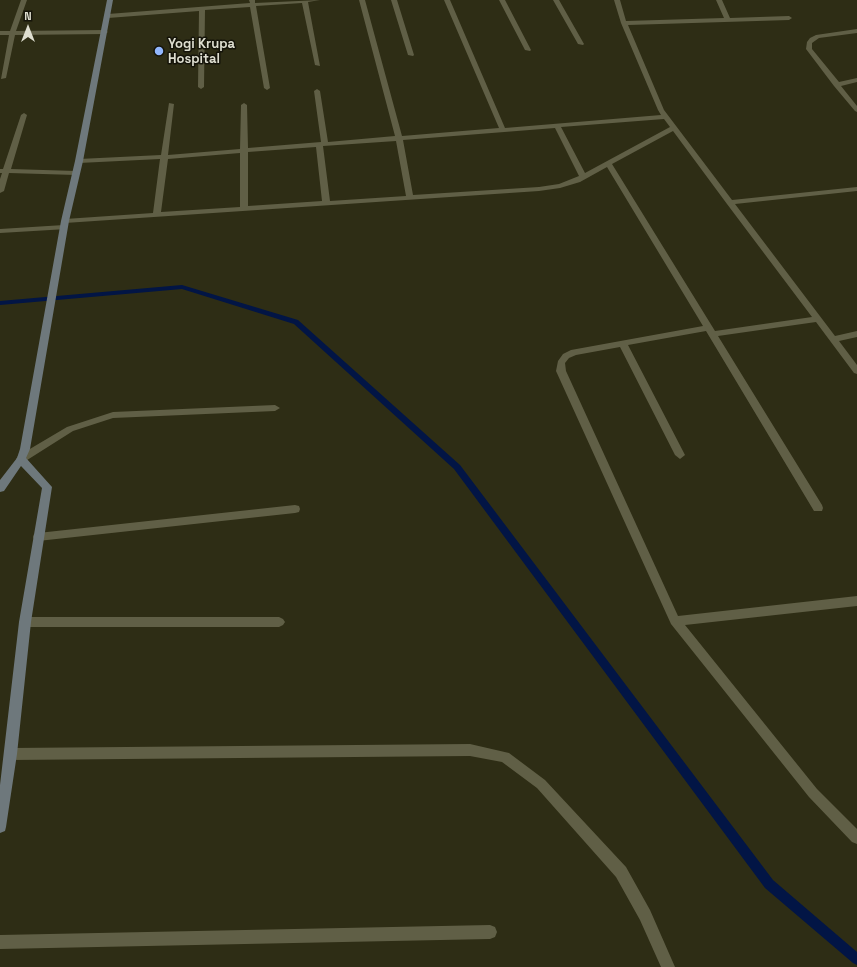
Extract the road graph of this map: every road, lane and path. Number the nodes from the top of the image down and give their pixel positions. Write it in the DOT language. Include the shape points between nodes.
graph roads {
  1 [pos="24,0"];
  2 [pos="110,0"];
  3 [pos="307,0"];
  4 [pos="316,0"];
  5 [pos="362,0"];
  6 [pos="394,0"];
  7 [pos="447,0"];
  8 [pos="502,0"];
  9 [pos="556,0"];
  10 [pos="617,0"];
  11 [pos="719,0"];
  12 [pos="253,2"];
  13 [pos="202,9"];
  14 [pos="108,16"];
  15 [pos="789,18"];
  16 [pos="728,20"];
  17 [pos="624,23"];
  18 [pos="857,31"];
  19 [pos="13,32"];
  20 [pos="104,32"];
  21 [pos="0,33"];
  22 [pos="581,44"];
  23 [pos="528,50"];
  24 [pos="411,55"];
  25 [pos="318,65"];
  26 [pos="3,78"];
  27 [pos="857,80"];
  28 [pos="836,85"];
  29 [pos="201,87"];
  30 [pos="267,88"];
  31 [pos="317,91"];
  32 [pos="171,104"];
  33 [pos="244,105"];
  34 [pos="857,110"];
  35 [pos="24,115"];
  36 [pos="666,117"];
  37 [pos="557,126"];
  38 [pos="674,128"];
  39 [pos="503,130"];
  40 [pos="399,138"];
  41 [pos="322,144"];
  42 [pos="244,150"];
  43 [pos="164,156"];
  44 [pos="79,161"];
  45 [pos="608,163"];
  46 [pos="2,171"];
  47 [pos="76,173"];
  48 [pos="583,177"];
  49 [pos="857,190"];
  50 [pos="0,191"];
  51 [pos="410,198"];
  52 [pos="730,202"];
  53 [pos="326,203"];
  54 [pos="244,209"];
  55 [pos="157,214"];
  56 [pos="64,227"];
  57 [pos="0,231"];
  58 [pos="818,319"];
  59 [pos="711,331"];
  60 [pos="857,334"];
  61 [pos="833,339"];
  62 [pos="622,343"];
  63 [pos="857,371"];
  64 [pos="275,408"];
  65 [pos="680,455"];
  66 [pos="21,459"];
  67 [pos="0,488"];
  68 [pos="818,508"];
  69 [pos="295,509"];
  70 [pos="38,537"];
  71 [pos="857,601"];
  72 [pos="675,621"];
  73 [pos="25,622"];
  74 [pos="280,622"];
  75 [pos="11,754"];
  76 [pos="0,827"];
  77 [pos="857,838"];
  78 [pos="490,932"];
  79 [pos="0,942"];
  80 [pos="668,967"];
  1 -- 19 [label="street"];
  2 -- 14 [label="main road"];
  3 -- 4 [label="street"];
  3 -- 12 [label="street"];
  3 -- 25 [label="street"];
  5 -- 40 [label="street"];
  6 -- 24 [label="street"];
  7 -- 39 [label="street"];
  8 -- 23 [label="street"];
  9 -- 22 [label="street"];
  10 -- 17 [label="street"];
  11 -- 16 [label="street"];
  12 -- 13 [label="street"];
  12 -- 30 [label="street"];
  13 -- 14 [label="street" via="194,7"];
  13 -- 29 [label="street"];
  14 -- 20 [label="main road"];
  15 -- 16 [label="street"];
  16 -- 17 [label="street"];
  17 -- 36 [label="street"];
  18 -- 28 [label="street" via="818,36 808,43 809,49"];
  19 -- 20 [label="street"];
  19 -- 21 [label="street"];
  19 -- 26 [label="street"];
  20 -- 44 [label="main road"];
  27 -- 28 [label="street"];
  28 -- 34 [label="street"];
  31 -- 41 [label="street"];
  32 -- 43 [label="street"];
  33 -- 42 [label="street"];
  35 -- 46 [label="street"];
  36 -- 37 [label="street"];
  36 -- 38 [label="street"];
  37 -- 39 [label="street"];
  37 -- 48 [label="street"];
  38 -- 45 [label="street"];
  38 -- 52 [label="street"];
  39 -- 40 [label="street"];
  40 -- 41 [label="street"];
  40 -- 51 [label="street"];
  41 -- 42 [label="street"];
  41 -- 53 [label="street"];
  42 -- 43 [label="street"];
  42 -- 54 [label="street"];
  43 -- 44 [label="street"];
  43 -- 55 [label="street"];
  44 -- 47 [label="main road"];
  45 -- 48 [label="street"];
  45 -- 59 [label="street"];
  46 -- 47 [label="street"];
  46 -- 50 [label="street"];
  47 -- 56 [label="main road"];
  48 -- 51 [label="street" via="560,186 539,189"];
  49 -- 52 [label="street"];
  51 -- 53 [label="street"];
  52 -- 58 [label="street"];
  53 -- 54 [label="street"];
  54 -- 55 [label="street"];
  55 -- 56 [label="street"];
  56 -- 57 [label="street"];
  56 -- 66 [label="main road" via="25,449"];
  58 -- 59 [label="street"];
  58 -- 61 [label="street"];
  59 -- 62 [label="street"];
  59 -- 68 [label="street"];
  60 -- 61 [label="street"];
  61 -- 63 [label="street"];
  62 -- 65 [label="street"];
  62 -- 72 [label="street" via="574,352 566,356 561,363 561,371"];
  64 -- 66 [label="street" via="113,415 70,429"];
  66 -- 67 [label="main road"];
  66 -- 70 [label="main road" via="47,488"];
  69 -- 70 [label="street"];
  70 -- 73 [label="main road"];
  71 -- 72 [label="street"];
  72 -- 77 [label="street" via="813,793"];
  73 -- 74 [label="street"];
  73 -- 75 [label="main road"];
  75 -- 76 [label="main road"];
  75 -- 80 [label="street" via="470,750 505,757 541,784 621,872 645,915"];
  78 -- 79 [label="street"];
}
